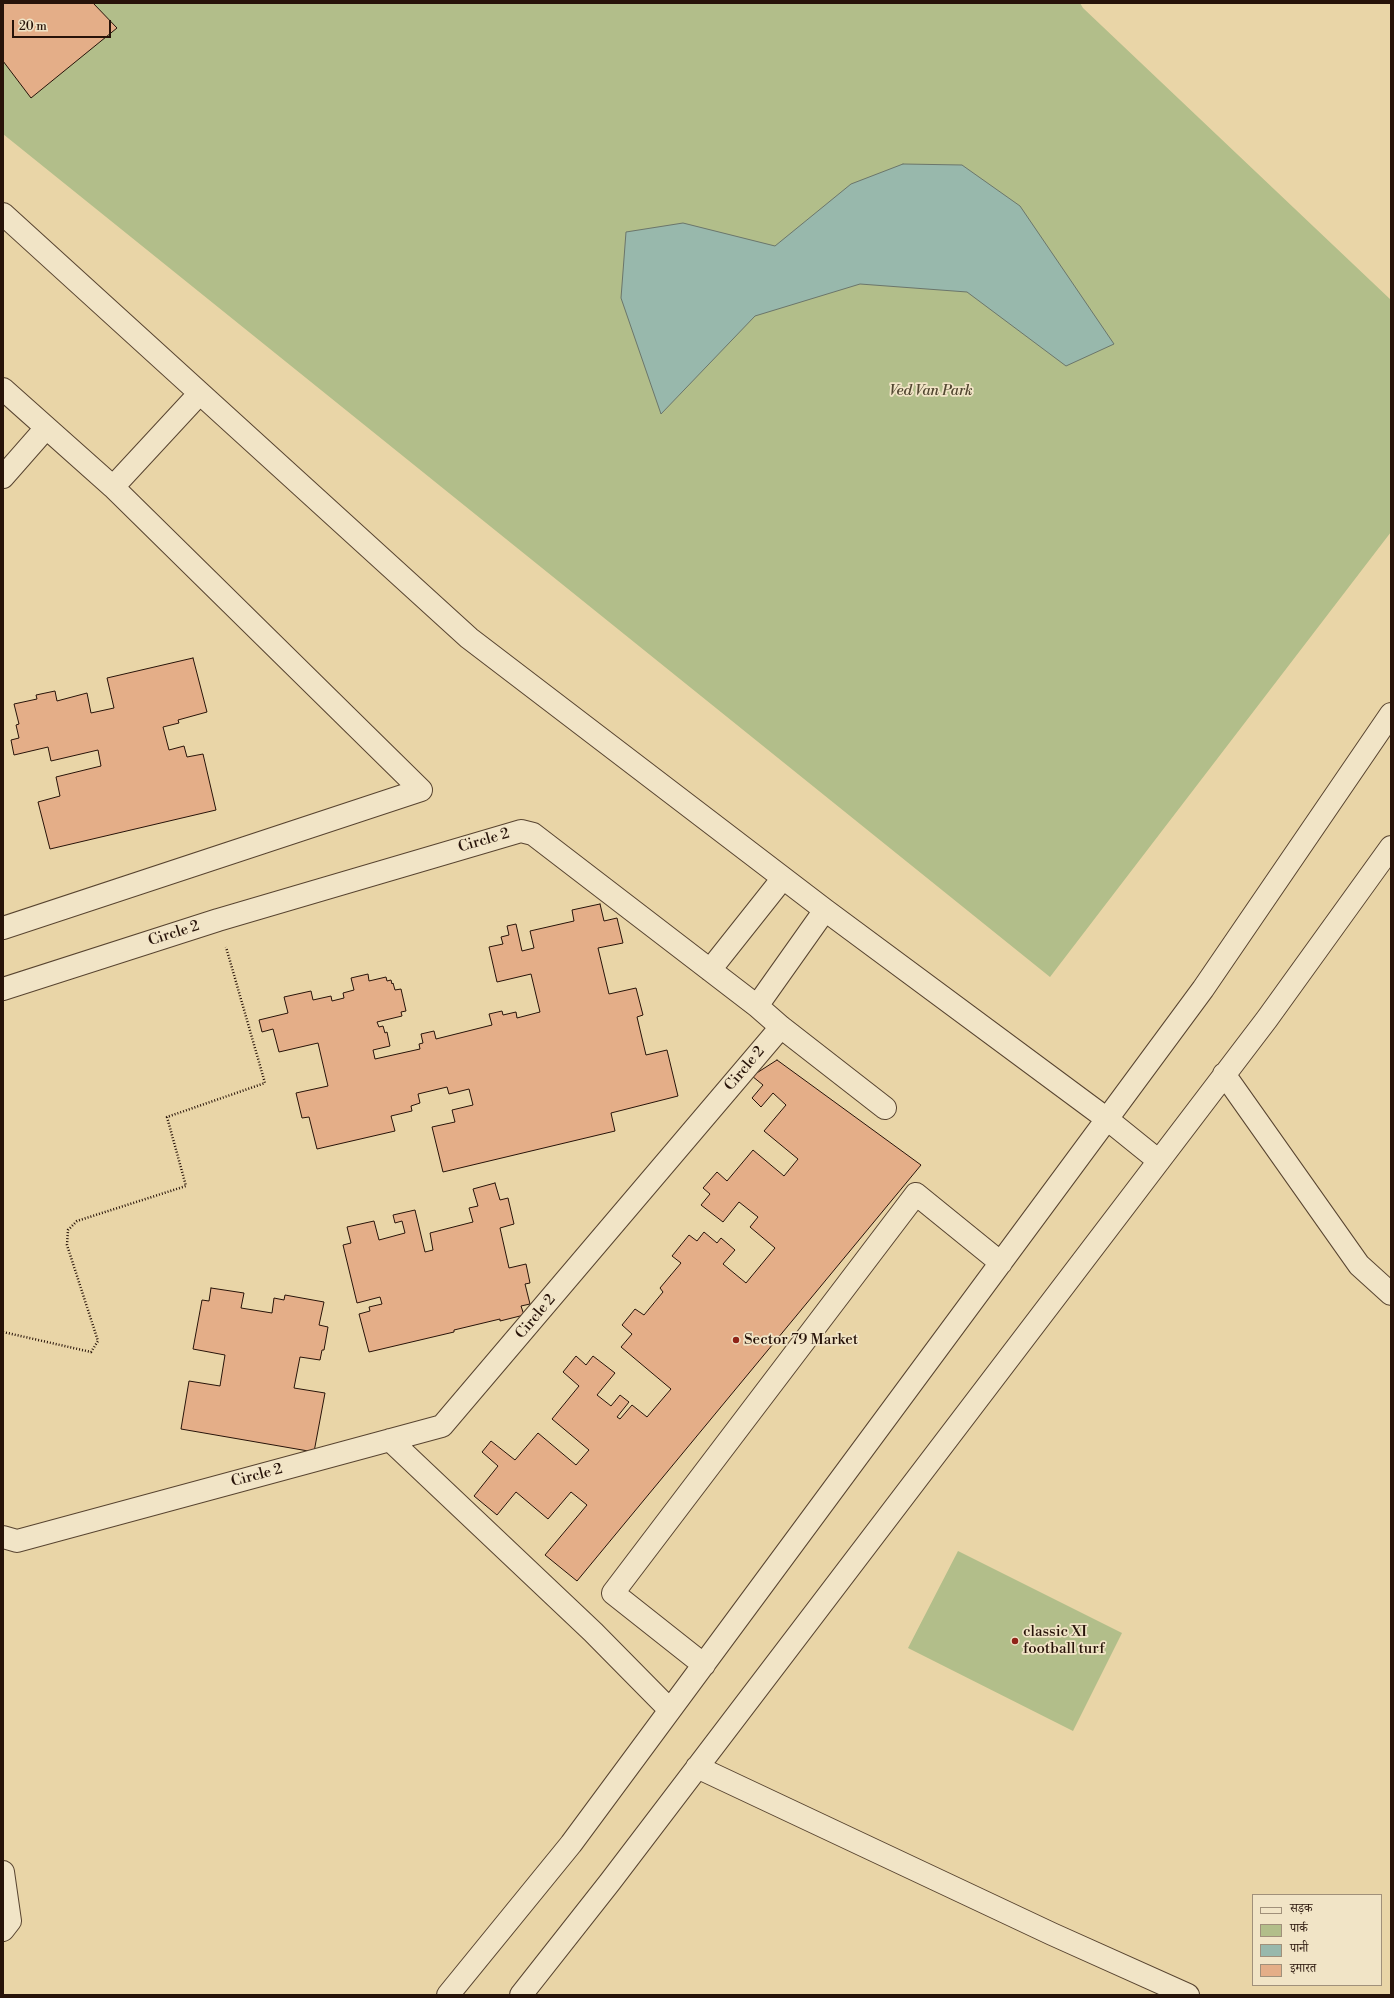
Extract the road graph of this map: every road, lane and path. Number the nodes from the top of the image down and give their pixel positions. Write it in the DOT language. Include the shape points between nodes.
graph roads {
  1 [pos="3,214"];
  2 [pos="3,389"];
  3 [pos="200,393"];
  4 [pos="46,428"];
  5 [pos="3,477"];
  6 [pos="113,487"];
  7 [pos="1391,714"];
  8 [pos="1391,848"];
  9 [pos="783,878"];
  10 [pos="825,910"];
  11 [pos="218,920"];
  12 [pos="3,928"];
  13 [pos="710,970"];
  14 [pos="3,989"];
  15 [pos="756,1006"];
  16 [pos="781,1027"];
  17 [pos="1224,1074"];
  18 [pos="885,1108"];
  19 [pos="1107,1119"];
  20 [pos="1159,1161"];
  21 [pos="1001,1263"];
  22 [pos="1391,1294"];
  23 [pos="3,1332"];
  24 [pos="390,1440"];
  25 [pos="3,1537"];
  26 [pos="704,1664"];
  27 [pos="670,1710"];
  28 [pos="697,1767"];
  29 [pos="3,1872"];
  30 [pos="3,1930"];
  31 [pos="448,1995"];
  32 [pos="521,1995"];
  33 [pos="1188,1995"];
  1 -- 3 [label="street"];
  2 -- 4 [label="street"];
  3 -- 6 [label="street"];
  3 -- 9 [label="street" via="469,638"];
  4 -- 5 [label="street"];
  4 -- 6 [label="street"];
  6 -- 12 [label="street" via="421,790"];
  7 -- 19 [label="street" via="1204,989"];
  8 -- 17 [label="street"];
  9 -- 10 [label="street"];
  9 -- 13 [label="street"];
  10 -- 15 [label="street"];
  10 -- 19 [label="street"];
  11 -- 13 [label="street, Circle 2" via="521,831 533,834"];
  11 -- 14 [label="street, Circle 2"];
  11 -- 23 [label="path" via="265,1083 167,1117 186,1186 77,1221 68,1230 68,1245 98,1341 91,1352"];
  13 -- 15 [label="street, Circle 2"];
  15 -- 16 [label="street, Circle 2"];
  16 -- 18 [label="street"];
  16 -- 24 [label="street, Circle 2" via="448,1421 434,1429"];
  17 -- 20 [label="street"];
  17 -- 22 [label="street" via="1359,1265"];
  19 -- 20 [label="street"];
  19 -- 21 [label="street"];
  20 -- 28 [label="street"];
  21 -- 26 [label="street"];
  21 -- 26 [label="street" via="916,1194 613,1593"];
  24 -- 25 [label="street, Circle 2" via="17,1541"];
  24 -- 27 [label="street" via="593,1632"];
  26 -- 27 [label="street"];
  27 -- 31 [label="street" via="571,1844"];
  28 -- 32 [label="street"];
  28 -- 33 [label="street"];
  29 -- 30 [label="street" via="10,1921"];
}
